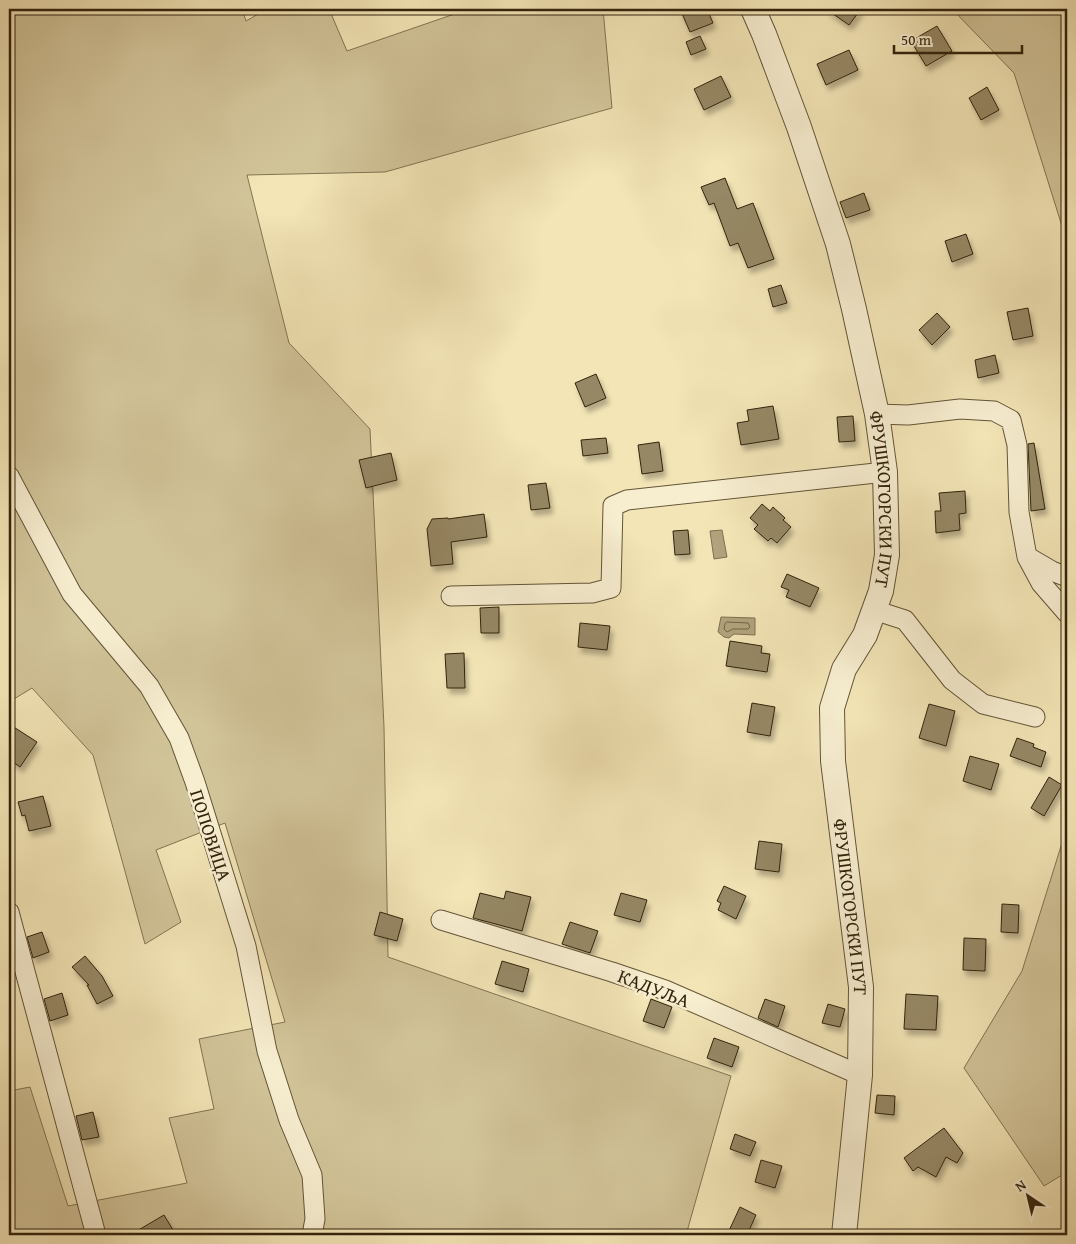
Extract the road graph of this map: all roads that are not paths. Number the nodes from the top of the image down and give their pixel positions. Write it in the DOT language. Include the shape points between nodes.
graph roads {
  1 [pos="753,9"];
  2 [pos="876,414"];
  3 [pos="885,472"];
  4 [pos="9,476"];
  5 [pos="1027,557"];
  6 [pos="1067,577"];
  7 [pos="451,596"];
  8 [pos="874,610"];
  9 [pos="1067,613"];
  10 [pos="1035,717"];
  11 [pos="9,912"];
  12 [pos="441,920"];
  13 [pos="860,1075"];
  14 [pos="96,1235"];
  15 [pos="312,1235"];
  16 [pos="844,1235"];
  1 -- 2 [label="street, ФРУШКОГОРСКИ ПУТ" via="799,127 838,244"];
  2 -- 3 [label="street, ФРУШКОГОРСКИ ПУТ"];
  2 -- 5 [label="street" via="994,411 1011,420 1017,444 1019,512"];
  3 -- 7 [label="street" via="627,500 613,506 611,588 592,593"];
  3 -- 8 [label="street, ФРУШКОГОРСКИ ПУТ" via="887,555"];
  4 -- 15 [label="street, ПОПОВИЦА" via="72,594 149,686 179,738 246,946 267,1051 312,1175 315,1218"];
  5 -- 6 [label="street"];
  5 -- 9 [label="street" via="1041,583"];
  8 -- 10 [label="street" via="905,620 952,680 983,704"];
  8 -- 13 [label="street, ФРУШКОГОРСКИ ПУТ" via="865,635 844,669 832,708 833,761 861,987"];
  11 -- 14 [label="street"];
  12 -- 13 [label="street, КАДУЉА" via="665,990"];
  13 -- 16 [label="street, ФРУШКОГОРСКИ ПУТ"];
}
